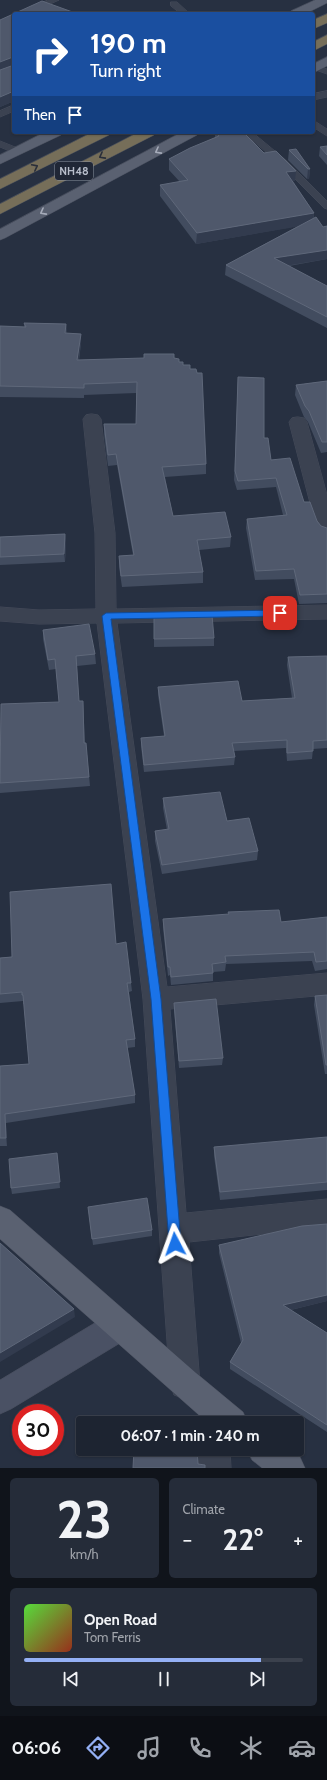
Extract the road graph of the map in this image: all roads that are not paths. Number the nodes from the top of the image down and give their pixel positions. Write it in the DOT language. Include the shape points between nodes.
graph roads {
  1 [pos="55,0"];
  2 [pos="324,0"];
  3 [pos="174,4"];
  4 [pos="26,12"];
  5 [pos="184,12"];
  6 [pos="299,12"];
  7 [pos="327,18"];
  8 [pos="315,24"];
  9 [pos="327,40"];
  10 [pos="315,46"];
  11 [pos="327,61"];
  12 [pos="318,69"];
  13 [pos="327,94"];
  14 [pos="315,97"];
  15 [pos="12,109"];
  16 [pos="0,114"];
  17 [pos="315,124"];
  18 [pos="327,133"];
  19 [pos="52,134"];
  20 [pos="100,134"];
  21 [pos="145,134"];
  22 [pos="188,134"];
  23 [pos="249,134"];
  24 [pos="0,144"];
  25 [pos="17,151"];
  26 [pos="0,160"];
  27 [pos="0,185"];
  28 [pos="327,206"];
  29 [pos="0,210"];
  30 [pos="0,235"];
  31 [pos="92,419"];
  32 [pos="298,422"];
  33 [pos="327,530"];
  34 [pos="327,612"];
  35 [pos="0,614"];
  36 [pos="106,616"];
  37 [pos="327,984"];
  38 [pos="156,999"];
  39 [pos="327,1213"];
  40 [pos="0,1220"];
  41 [pos="174,1229"];
  42 [pos="118,1326"];
  43 [pos="185,1384"];
  44 [pos="0,1398"];
  45 [pos="218,1416"];
  46 [pos="214,1456"];
  47 [pos="273,1456"];
  48 [pos="215,1468"];
  49 [pos="289,1468"];
  1 -- 4 [label="lane"];
  2 -- 6 [label="main road"];
  3 -- 5 [label="lane"];
  7 -- 8 [label="highway"];
  9 -- 10 [label="highway"];
  11 -- 12 [label="main road"];
  13 -- 14 [label="lane"];
  15 -- 16 [label="lane"];
  17 -- 18 [label="lane"];
  19 -- 25 [label="main road"];
  27 -- 20 [label="highway, NH48, one-way"];
  21 -- 29 [label="highway, NH48, one-way"];
  22 -- 30 [label="main road, one-way"];
  23 -- 28 [label="lane" via="284,163"];
  24 -- 25 [label="lane"];
  25 -- 26 [label="main road"];
  31 -- 36 [label="street" via="105,533"];
  32 -- 33 [label="street"];
  34 -- 36 [label="street"];
  35 -- 36 [label="street" via="39,617"];
  36 -- 38 [label="street"];
  37 -- 38 [label="street"];
  38 -- 41 [label="street"];
  39 -- 41 [label="street"];
  40 -- 42 [label="main road"];
  41 -- 43 [label="street"];
  42 -- 43 [label="main road"];
  42 -- 44 [label="street"];
  43 -- 45 [label="main road"];
  46 -- 48 [label="street"];
  47 -- 49 [label="main road"];
}
